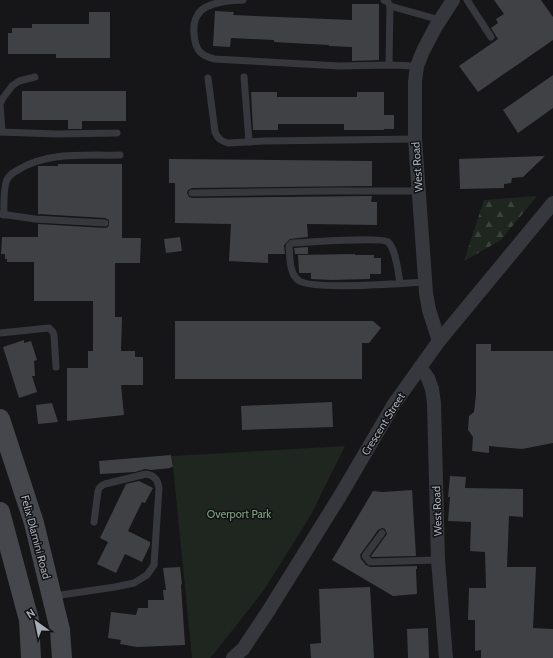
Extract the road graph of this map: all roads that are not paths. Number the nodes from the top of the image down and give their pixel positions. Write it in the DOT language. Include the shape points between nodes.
graph roads {
  1 [pos="243,0"];
  2 [pos="384,0"];
  3 [pos="453,0"];
  4 [pos="467,0"];
  5 [pos="390,6"];
  6 [pos="440,20"];
  7 [pos="491,37"];
  8 [pos="389,65"];
  9 [pos="417,66"];
  10 [pos="35,77"];
  11 [pos="244,77"];
  12 [pos="208,78"];
  13 [pos="1,132"];
  14 [pos="117,133"];
  15 [pos="415,139"];
  16 [pos="249,142"];
  17 [pos="120,155"];
  18 [pos="418,191"];
  19 [pos="192,193"];
  20 [pos="553,203"];
  21 [pos="2,214"];
  22 [pos="105,223"];
  23 [pos="426,282"];
  24 [pos="400,283"];
  25 [pos="0,333"];
  26 [pos="439,341"];
  27 [pos="420,367"];
  28 [pos="56,368"];
  29 [pos="0,419"];
  30 [pos="0,512"];
  31 [pos="94,522"];
  32 [pos="382,533"];
  33 [pos="438,560"];
  34 [pos="52,596"];
  35 [pos="60,630"];
  36 [pos="240,655"];
  37 [pos="31,658"];
  38 [pos="62,658"];
  39 [pos="76,658"];
  40 [pos="446,658"];
  1 -- 8 [label="lane" via="219,1 199,12 194,34 197,48 201,53 214,59 340,66"];
  2 -- 5 [label="lane"];
  3 -- 6 [label="street, West Road"];
  4 -- 7 [label="lane"];
  5 -- 6 [label="lane"];
  5 -- 8 [label="lane"];
  6 -- 9 [label="street, West Road"];
  8 -- 9 [label="lane"];
  9 -- 15 [label="street, West Road"];
  10 -- 13 [label="lane" via="18,81 3,98 0,104"];
  11 -- 16 [label="lane"];
  12 -- 16 [label="lane" via="218,139 228,143"];
  13 -- 14 [label="lane"];
  15 -- 16 [label="lane"];
  15 -- 18 [label="street, West Road"];
  17 -- 21 [label="lane" via="65,156 33,162 8,178"];
  18 -- 19 [label="lane"];
  18 -- 23 [label="street, West Road"];
  20 -- 26 [label="street, Crescent Street"];
  21 -- 22 [label="lane" via="35,219"];
  23 -- 24 [label="lane"];
  23 -- 26 [label="street, West Road" via="429,310"];
  24 -- 24 [label="lane" via="354,286 301,282 292,273 289,246 302,242 385,241 393,250"];
  25 -- 28 [label="lane" via="49,328 54,335"];
  26 -- 27 [label="street, Crescent Street"];
  27 -- 33 [label="street, West Road" via="428,378 434,403"];
  27 -- 36 [label="street, Crescent Street" via="394,404"];
  29 -- 34 [label="main road, Felix Dlamini Road" via="34,523"];
  30 -- 37 [label="main road" via="29,620"];
  31 -- 34 [label="lane" via="98,491 102,486 146,474 155,478 160,488 154,565 147,574 134,583"];
  32 -- 33 [label="lane" via="365,556 370,562"];
  33 -- 40 [label="street, West Road"];
  34 -- 35 [label="main road, Felix Dlamini Road"];
  35 -- 38 [label="main road, Felix Dlamini Road"];
  35 -- 39 [label="main road"];
}
